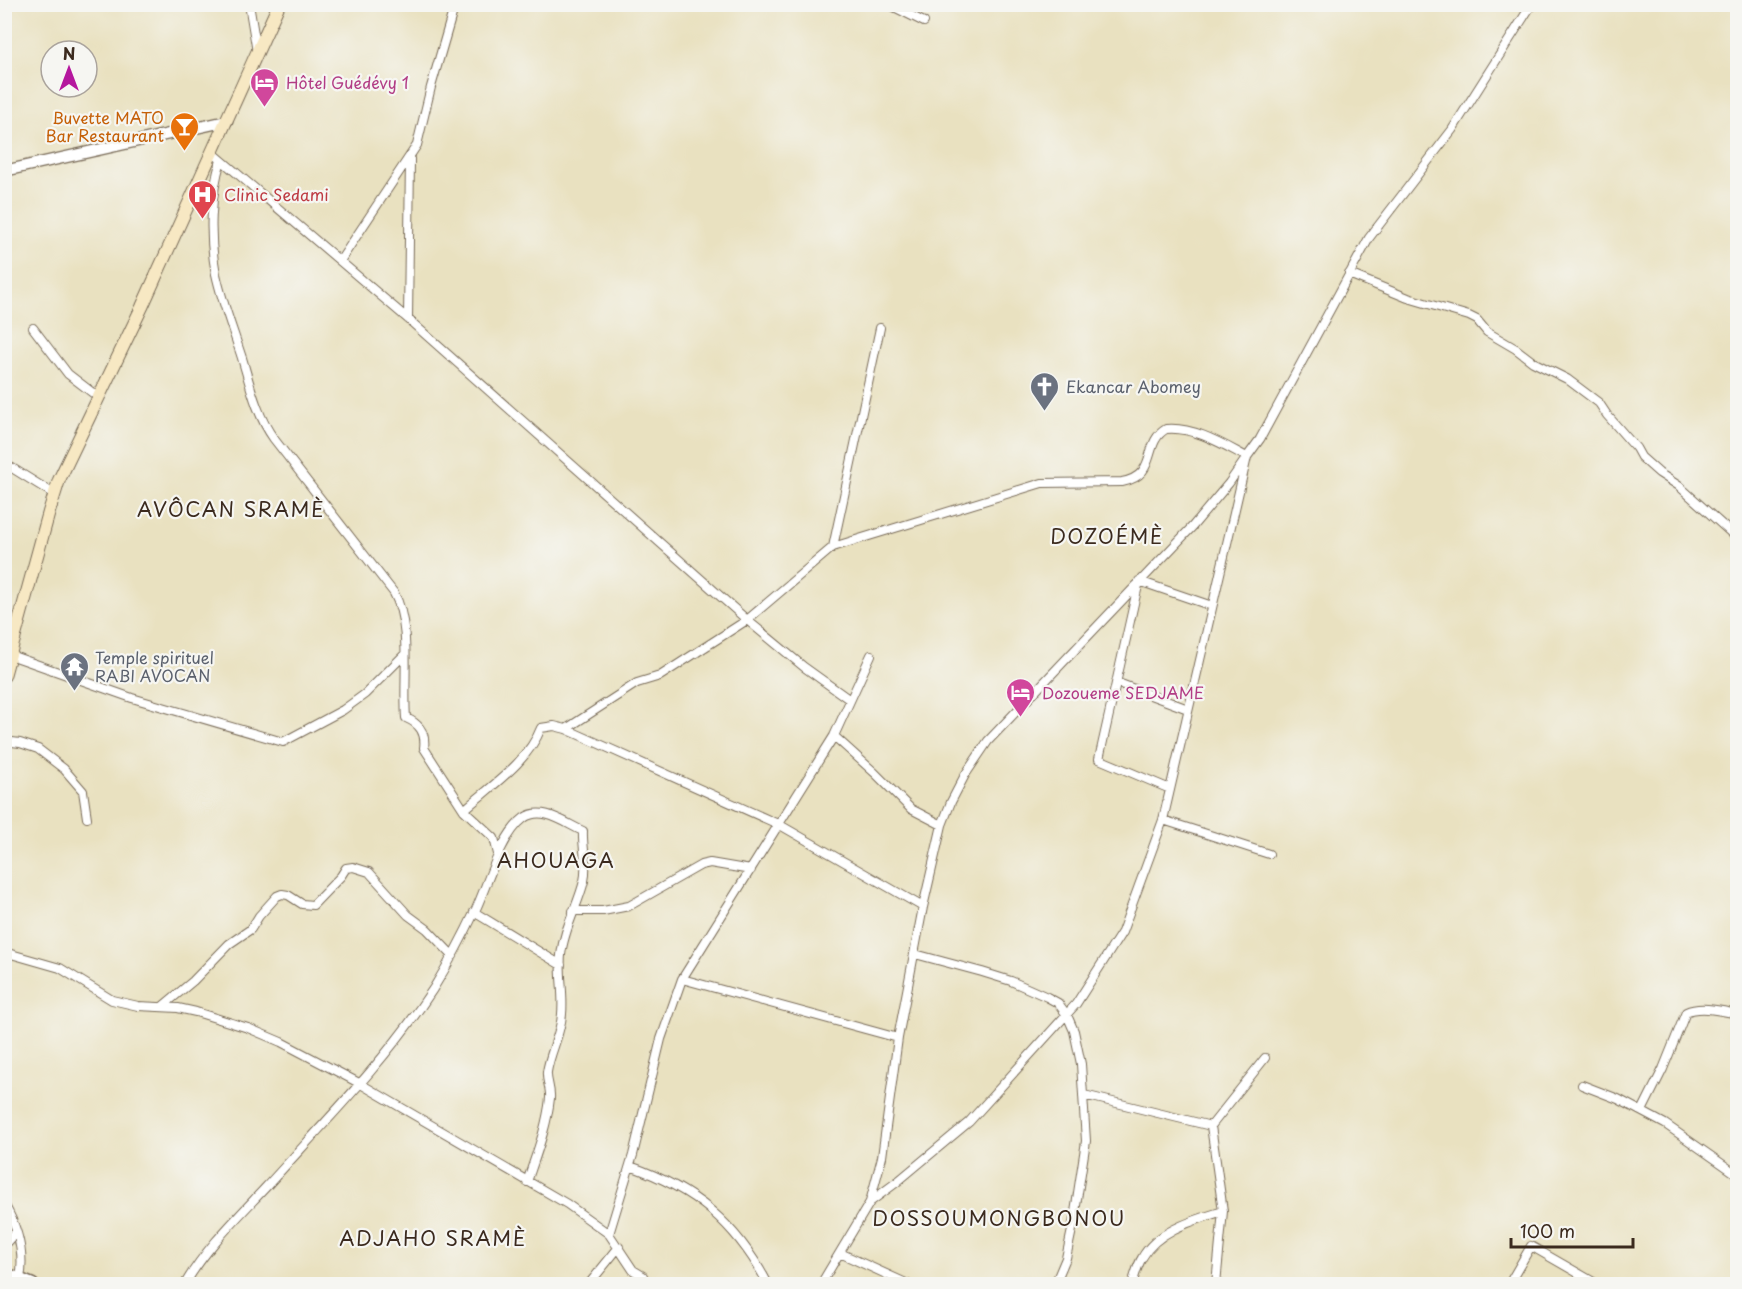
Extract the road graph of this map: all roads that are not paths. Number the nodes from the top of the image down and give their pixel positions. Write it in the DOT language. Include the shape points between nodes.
graph roads {
  1 [pos="249,4"];
  2 [pos="279,4"];
  3 [pos="455,4"];
  4 [pos="888,4"];
  5 [pos="1532,4"];
  6 [pos="924,22"];
  7 [pos="257,52"];
  8 [pos="226,120"];
  9 [pos="216,156"];
  10 [pos="410,159"];
  11 [pos="4,171"];
  12 [pos="340,261"];
  13 [pos="1349,274"];
  14 [pos="408,319"];
  15 [pos="33,328"];
  16 [pos="880,328"];
  17 [pos="98,397"];
  18 [pos="1247,457"];
  19 [pos="4,463"];
  20 [pos="54,494"];
  21 [pos="1737,539"];
  22 [pos="833,548"];
  23 [pos="1139,580"];
  24 [pos="1212,606"];
  25 [pos="747,620"];
  26 [pos="4,635"];
  27 [pos="405,654"];
  28 [pos="10,655"];
  29 [pos="871,655"];
  30 [pos="4,676"];
  31 [pos="1118,683"];
  32 [pos="850,700"];
  33 [pos="1188,709"];
  34 [pos="566,729"];
  35 [pos="834,736"];
  36 [pos="4,741"];
  37 [pos="1170,789"];
  38 [pos="464,810"];
  39 [pos="87,818"];
  40 [pos="1163,820"];
  41 [pos="780,825"];
  42 [pos="942,825"];
  43 [pos="1269,854"];
  44 [pos="498,857"];
  45 [pos="751,870"];
  46 [pos="923,907"];
  47 [pos="573,911"];
  48 [pos="474,912"];
  49 [pos="4,952"];
  50 [pos="915,954"];
  51 [pos="453,956"];
  52 [pos="561,965"];
  53 [pos="682,979"];
  54 [pos="163,1006"];
  55 [pos="1737,1014"];
  56 [pos="1067,1015"];
  57 [pos="898,1038"];
  58 [pos="1265,1058"];
  59 [pos="359,1083"];
  60 [pos="1582,1085"];
  61 [pos="1084,1095"];
  62 [pos="1642,1111"];
  63 [pos="1211,1126"];
  64 [pos="630,1166"];
  65 [pos="1737,1175"];
  66 [pos="527,1182"];
  67 [pos="870,1202"];
  68 [pos="4,1204"];
  69 [pos="1223,1211"];
  70 [pos="16,1232"];
  71 [pos="609,1234"];
  72 [pos="4,1245"];
  73 [pos="619,1247"];
  74 [pos="840,1253"];
  75 [pos="4,1272"];
  76 [pos="20,1279"];
  77 [pos="33,1284"];
  78 [pos="185,1284"];
  79 [pos="589,1284"];
  80 [pos="645,1284"];
  81 [pos="768,1284"];
  82 [pos="821,1284"];
  83 [pos="908,1284"];
  84 [pos="1055,1284"];
  85 [pos="1132,1284"];
  86 [pos="1216,1284"];
  87 [pos="1509,1284"];
  88 [pos="1597,1284"];
  1 -- 7 [label="street"];
  2 -- 7 [label="main road"];
  3 -- 10 [label="street"];
  4 -- 6 [label="street"];
  5 -- 13 [label="street" via="1452,130 1369,238"];
  7 -- 8 [label="main road"];
  8 -- 9 [label="main road"];
  8 -- 11 [label="street"];
  9 -- 12 [label="street"];
  9 -- 17 [label="main road"];
  9 -- 27 [label="street" via="216,276 255,401 267,430 394,593 402,612"];
  10 -- 12 [label="street"];
  10 -- 14 [label="street"];
  12 -- 14 [label="street"];
  13 -- 18 [label="street" via="1260,440"];
  13 -- 21 [label="street" via="1477,320 1487,332 1567,379 1599,403 1641,457"];
  14 -- 25 [label="street"];
  15 -- 17 [label="street" via="68,374"];
  16 -- 22 [label="street"];
  17 -- 20 [label="main road"];
  18 -- 22 [label="street" via="1204,436 1166,429 1157,438 1145,470 1131,481 1042,483"];
  18 -- 23 [label="street" via="1192,527"];
  18 -- 24 [label="street"];
  19 -- 20 [label="street"];
  20 -- 28 [label="main road"];
  22 -- 25 [label="street"];
  23 -- 24 [label="street"];
  23 -- 31 [label="street"];
  23 -- 42 [label="street" via="988,741 965,775"];
  24 -- 33 [label="street"];
  25 -- 32 [label="street"];
  25 -- 34 [label="street" via="660,676 637,683"];
  26 -- 28 [label="street"];
  27 -- 28 [label="street" via="344,710 283,742 132,698"];
  27 -- 38 [label="street" via="406,718 418,723 425,738 424,748"];
  28 -- 30 [label="main road"];
  29 -- 32 [label="street"];
  31 -- 33 [label="street"];
  31 -- 37 [label="street" via="1100,759"];
  32 -- 35 [label="street"];
  33 -- 37 [label="street"];
  34 -- 38 [label="street" via="542,728 519,762"];
  34 -- 41 [label="street"];
  35 -- 41 [label="street"];
  35 -- 42 [label="street" via="911,810"];
  36 -- 39 [label="street" via="38,749 64,769 83,791"];
  37 -- 40 [label="street"];
  38 -- 44 [label="street" via="494,838"];
  40 -- 43 [label="street"];
  40 -- 56 [label="street" via="1122,932"];
  41 -- 45 [label="street"];
  41 -- 46 [label="street"];
  42 -- 46 [label="street"];
  44 -- 47 [label="street" via="505,840 527,816 548,814 583,831 586,872"];
  44 -- 48 [label="street"];
  45 -- 47 [label="street" via="701,864 629,906"];
  45 -- 53 [label="street"];
  46 -- 50 [label="street"];
  47 -- 52 [label="street" via="563,942"];
  48 -- 51 [label="street"];
  48 -- 52 [label="street"];
  49 -- 54 [label="street" via="60,969 112,1000"];
  50 -- 56 [label="street" via="1011,981 1058,1003"];
  50 -- 57 [label="street"];
  51 -- 54 [label="street" via="369,872 346,868 313,905 288,895 277,896 251,929 229,944"];
  51 -- 59 [label="street" via="406,1025"];
  52 -- 66 [label="street" via="563,1012 547,1074 550,1103"];
  53 -- 57 [label="street"];
  53 -- 64 [label="street" via="661,1039"];
  54 -- 59 [label="street" via="196,1011 248,1028"];
  55 -- 62 [label="street" via="1700,1009 1686,1012"];
  56 -- 61 [label="street" via="1079,1045"];
  56 -- 67 [label="street" via="969,1122"];
  57 -- 67 [label="street" via="882,1156"];
  58 -- 63 [label="street"];
  59 -- 66 [label="street"];
  59 -- 78 [label="street" via="218,1240"];
  60 -- 62 [label="street"];
  61 -- 63 [label="street"];
  61 -- 84 [label="street" via="1086,1140 1077,1203"];
  62 -- 65 [label="street" via="1688,1138"];
  63 -- 69 [label="street"];
  64 -- 71 [label="street"];
  64 -- 81 [label="street" via="673,1183 726,1222"];
  66 -- 71 [label="street"];
  67 -- 74 [label="street"];
  68 -- 70 [label="street" via="14,1219"];
  69 -- 85 [label="street" via="1158,1239 1142,1258"];
  69 -- 86 [label="street"];
  70 -- 72 [label="street"];
  70 -- 76 [label="street" via="23,1254"];
  71 -- 73 [label="street"];
  73 -- 79 [label="street"];
  73 -- 80 [label="street"];
  74 -- 82 [label="street"];
  74 -- 83 [label="street"];
  75 -- 76 [label="street"];
  76 -- 77 [label="street"];
  87 -- 88 [label="street" via="1531,1246"];
}
